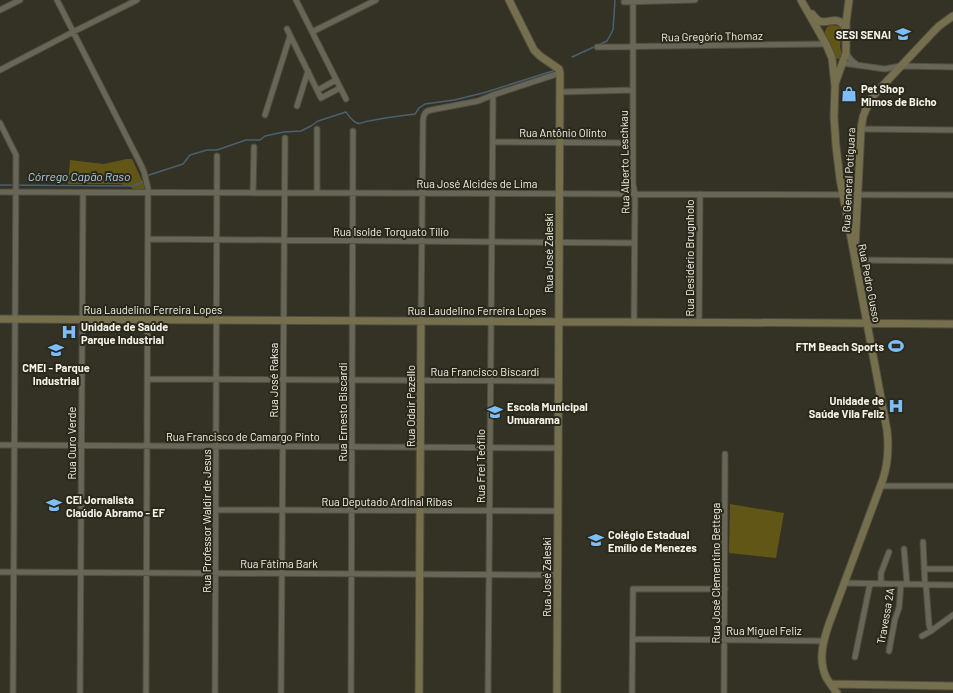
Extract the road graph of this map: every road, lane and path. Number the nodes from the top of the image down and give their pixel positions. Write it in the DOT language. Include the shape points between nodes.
graph roads {
  1 [pos="20,0"];
  2 [pos="57,0"];
  3 [pos="137,0"];
  4 [pos="296,0"];
  5 [pos="376,0"];
  6 [pos="509,0"];
  7 [pos="695,0"];
  8 [pos="624,2"];
  9 [pos="633,2"];
  10 [pos="803,3"];
  11 [pos="848,3"];
  12 [pos="0,10"];
  13 [pos="953,16"];
  14 [pos="834,20"];
  15 [pos="826,21"];
  16 [pos="287,29"];
  17 [pos="846,29"];
  18 [pos="819,31"];
  19 [pos="73,32"];
  20 [pos="312,32"];
  21 [pos="290,36"];
  22 [pos="826,44"];
  23 [pos="597,47"];
  24 [pos="633,47"];
  25 [pos="846,54"];
  26 [pos="832,62"];
  27 [pos="842,63"];
  28 [pos="858,65"];
  29 [pos="900,66"];
  30 [pos="953,67"];
  31 [pos="0,70"];
  32 [pos="308,71"];
  33 [pos="560,73"];
  34 [pos="336,80"];
  35 [pos="835,86"];
  36 [pos="340,88"];
  37 [pos="318,90"];
  38 [pos="633,90"];
  39 [pos="560,92"];
  40 [pos="493,95"];
  41 [pos="346,99"];
  42 [pos="297,106"];
  43 [pos="265,115"];
  44 [pos="0,123"];
  45 [pos="317,129"];
  46 [pos="862,129"];
  47 [pos="953,130"];
  48 [pos="353,131"];
  49 [pos="285,138"];
  50 [pos="493,142"];
  51 [pos="560,142"];
  52 [pos="633,142"];
  53 [pos="254,147"];
  54 [pos="217,156"];
  55 [pos="16,190"];
  56 [pos="0,192"];
  57 [pos="83,192"];
  58 [pos="149,193"];
  59 [pos="217,193"];
  60 [pos="253,193"];
  61 [pos="285,193"];
  62 [pos="316,193"];
  63 [pos="353,193"];
  64 [pos="422,193"];
  65 [pos="492,193"];
  66 [pos="560,194"];
  67 [pos="635,194"];
  68 [pos="700,194"];
  69 [pos="842,194"];
  70 [pos="858,194"];
  71 [pos="953,195"];
  72 [pos="148,239"];
  73 [pos="217,240"];
  74 [pos="284,240"];
  75 [pos="353,241"];
  76 [pos="422,241"];
  77 [pos="492,242"];
  78 [pos="559,242"];
  79 [pos="634,243"];
  80 [pos="855,260"];
  81 [pos="953,261"];
  82 [pos="0,319"];
  83 [pos="15,319"];
  84 [pos="82,320"];
  85 [pos="148,320"];
  86 [pos="216,320"];
  87 [pos="284,320"];
  88 [pos="352,321"];
  89 [pos="422,321"];
  90 [pos="491,321"];
  91 [pos="559,322"];
  92 [pos="634,322"];
  93 [pos="699,322"];
  94 [pos="867,323"];
  95 [pos="953,324"];
  96 [pos="148,379"];
  97 [pos="216,380"];
  98 [pos="283,380"];
  99 [pos="352,380"];
  100 [pos="421,380"];
  101 [pos="491,381"];
  102 [pos="558,381"];
  103 [pos="0,445"];
  104 [pos="15,445"];
  105 [pos="81,445"];
  106 [pos="147,446"];
  107 [pos="216,446"];
  108 [pos="283,446"];
  109 [pos="352,447"];
  110 [pos="421,447"];
  111 [pos="490,447"];
  112 [pos="558,448"];
  113 [pos="726,454"];
  114 [pos="881,486"];
  115 [pos="953,486"];
  116 [pos="216,510"];
  117 [pos="282,510"];
  118 [pos="352,510"];
  119 [pos="420,511"];
  120 [pos="490,511"];
  121 [pos="558,511"];
  122 [pos="923,542"];
  123 [pos="904,549"];
  124 [pos="889,552"];
  125 [pos="924,569"];
  126 [pos="953,569"];
  127 [pos="0,572"];
  128 [pos="14,572"];
  129 [pos="80,572"];
  130 [pos="147,573"];
  131 [pos="215,573"];
  132 [pos="282,573"];
  133 [pos="352,574"];
  134 [pos="420,574"];
  135 [pos="489,574"];
  136 [pos="557,575"];
  137 [pos="844,583"];
  138 [pos="870,584"];
  139 [pos="881,584"];
  140 [pos="901,584"];
  141 [pos="907,584"];
  142 [pos="926,585"];
  143 [pos="953,585"];
  144 [pos="724,590"];
  145 [pos="953,615"];
  146 [pos="931,630"];
  147 [pos="922,636"];
  148 [pos="633,639"];
  149 [pos="724,640"];
  150 [pos="824,641"];
  151 [pos="889,651"];
  152 [pos="855,658"];
  153 [pos="831,684"];
  154 [pos="953,686"];
  155 [pos="13,693"];
  156 [pos="80,693"];
  157 [pos="146,693"];
  158 [pos="215,693"];
  159 [pos="281,693"];
  160 [pos="351,693"];
  161 [pos="419,693"];
  162 [pos="488,693"];
  163 [pos="557,693"];
  164 [pos="632,693"];
  165 [pos="724,693"];
  166 [pos="837,693"];
  1 -- 12 [label="street"];
  2 -- 19 [label="street"];
  3 -- 19 [label="street"];
  4 -- 20 [label="street"];
  5 -- 20 [label="street"];
  6 -- 33 [label="street" via="534,50 559,69"];
  7 -- 9 [label="street"];
  8 -- 9 [label="street"];
  9 -- 24 [label="street, Rua Alberto Leschkau"];
  10 -- 15 [label="street, Rua Pedro Gusso" via="819,21"];
  10 -- 18 [label="street, Rua Pedro Gusso"];
  11 -- 14 [label="street" via="841,16"];
  11 -- 17 [label="street, Rua Pedro Gusso"];
  13 -- 29 [label="street, Rua General Potiguara" via="939,26"];
  14 -- 15 [label="street"];
  14 -- 17 [label="street"];
  15 -- 18 [label="street"];
  16 -- 21 [label="street"];
  17 -- 25 [label="street, Rua Pedro Gusso"];
  18 -- 22 [label="street, Rua Pedro Gusso"];
  19 -- 31 [label="street"];
  19 -- 58 [label="street" via="144,172"];
  20 -- 34 [label="street"];
  21 -- 32 [label="street"];
  21 -- 43 [label="street"];
  22 -- 24 [label="street, Rua Gregório Thomaz"];
  22 -- 26 [label="street, Rua Pedro Gusso"];
  23 -- 24 [label="street, Rua Gregório Thomaz"];
  24 -- 38 [label="street, Rua Alberto Leschkau"];
  25 -- 27 [label="street, Rua Pedro Gusso"];
  25 -- 28 [label="street"];
  26 -- 27 [label="street"];
  26 -- 35 [label="street, Rua Pedro Gusso"];
  27 -- 28 [label="street"];
  27 -- 35 [label="street, Rua Pedro Gusso"];
  28 -- 29 [label="street" via="885,70"];
  29 -- 30 [label="street"];
  29 -- 46 [label="street, Rua General Potiguara" via="873,96 863,117"];
  32 -- 37 [label="street"];
  32 -- 42 [label="street"];
  33 -- 39 [label="street, Rua José Zaleski"];
  33 -- 40 [label="street"];
  34 -- 36 [label="street"];
  34 -- 37 [label="street"];
  35 -- 69 [label="street, Rua Pedro Gusso" via="834,117"];
  36 -- 37 [label="street" via="321,98"];
  36 -- 41 [label="street"];
  38 -- 39 [label="street"];
  38 -- 52 [label="street, Rua Alberto Leschkau"];
  39 -- 51 [label="street, Rua José Zaleski"];
  40 -- 50 [label="street, Rua Frei Teófilo"];
  40 -- 64 [label="street, Rua Odair Pazello" via="478,101 424,113"];
  44 -- 55 [label="street" via="16,155"];
  45 -- 62 [label="street"];
  46 -- 47 [label="street"];
  46 -- 70 [label="street, Rua General Potiguara"];
  48 -- 63 [label="street, Rua Ernesto Biscardi"];
  49 -- 61 [label="street, Rua José Raksa"];
  50 -- 51 [label="street, Rua Antônio Olinto"];
  50 -- 65 [label="street, Rua Frei Teófilo"];
  51 -- 52 [label="street, Rua Antônio Olinto"];
  51 -- 66 [label="street, Rua José Zaleski"];
  52 -- 67 [label="street, Rua Alberto Leschkau"];
  53 -- 60 [label="street"];
  54 -- 59 [label="street, Rua Professor Waldir de Jesus"];
  55 -- 56 [label="street, Rua José Alcides de Lima"];
  55 -- 57 [label="street, Rua José Alcides de Lima"];
  55 -- 83 [label="street"];
  57 -- 58 [label="street, Rua José Alcides de Lima"];
  57 -- 84 [label="street, Rua Ouro Verde"];
  58 -- 59 [label="street, Rua José Alcides de Lima"];
  58 -- 72 [label="street"];
  59 -- 60 [label="street, Rua José Alcides de Lima"];
  59 -- 73 [label="street, Rua Professor Waldir de Jesus"];
  60 -- 61 [label="street, Rua José Alcides de Lima"];
  61 -- 62 [label="street, Rua José Alcides de Lima"];
  61 -- 74 [label="street, Rua José Raksa"];
  62 -- 63 [label="street, Rua José Alcides de Lima"];
  63 -- 64 [label="street, Rua José Alcides de Lima"];
  63 -- 75 [label="street, Rua Ernesto Biscardi"];
  64 -- 65 [label="street, Rua José Alcides de Lima"];
  64 -- 76 [label="street, Rua Odair Pazello"];
  65 -- 66 [label="street, Rua José Alcides de Lima"];
  65 -- 77 [label="street, Rua Frei Teófilo"];
  66 -- 67 [label="street, Rua José Alcides de Lima"];
  66 -- 78 [label="street, Rua José Zaleski"];
  67 -- 68 [label="street, Rua José Alcides de Lima"];
  67 -- 79 [label="street, Rua Alberto Leschkau"];
  68 -- 69 [label="street, Rua José Alcides de Lima"];
  68 -- 93 [label="street, Rua Desidério Brugnholo"];
  69 -- 70 [label="street, Rua José Alcides de Lima"];
  69 -- 80 [label="street, Rua Pedro Gusso"];
  70 -- 71 [label="street, Rua José Alcides de Lima"];
  70 -- 80 [label="street, Rua General Potiguara"];
  72 -- 73 [label="street, Rua Isolde Torquato Tílio"];
  72 -- 85 [label="street"];
  73 -- 74 [label="street, Rua Isolde Torquato Tílio"];
  73 -- 86 [label="street, Rua Professor Waldir de Jesus"];
  74 -- 75 [label="street, Rua Isolde Torquato Tílio"];
  74 -- 87 [label="street, Rua José Raksa"];
  75 -- 76 [label="street, Rua Isolde Torquato Tílio"];
  75 -- 88 [label="street, Rua Ernesto Biscardi"];
  76 -- 77 [label="street, Rua Isolde Torquato Tílio"];
  76 -- 89 [label="street, Rua Odair Pazello"];
  77 -- 78 [label="street, Rua Isolde Torquato Tílio"];
  77 -- 90 [label="street, Rua Frei Teófilo"];
  78 -- 79 [label="street, Rua Isolde Torquato Tílio"];
  78 -- 91 [label="street, Rua José Zaleski"];
  79 -- 92 [label="street, Rua Alberto Leschkau"];
  80 -- 81 [label="street"];
  80 -- 94 [label="street, Rua Pedro Gusso"];
  82 -- 83 [label="street, Rua Laudelino Ferreira Lopes"];
  83 -- 84 [label="street, Rua Laudelino Ferreira Lopes"];
  83 -- 104 [label="street"];
  84 -- 85 [label="street, Rua Laudelino Ferreira Lopes"];
  84 -- 105 [label="street, Rua Ouro Verde"];
  85 -- 86 [label="street, Rua Laudelino Ferreira Lopes"];
  85 -- 96 [label="street"];
  86 -- 87 [label="street, Rua Laudelino Ferreira Lopes"];
  86 -- 97 [label="street, Rua Professor Waldir de Jesus"];
  87 -- 88 [label="street, Rua Laudelino Ferreira Lopes"];
  87 -- 98 [label="street, Rua José Raksa"];
  88 -- 89 [label="street, Rua Laudelino Ferreira Lopes"];
  88 -- 99 [label="street, Rua Ernesto Biscardi"];
  89 -- 90 [label="street, Rua Laudelino Ferreira Lopes"];
  89 -- 100 [label="street, Rua Odair Pazello"];
  90 -- 91 [label="street, Rua Laudelino Ferreira Lopes"];
  90 -- 101 [label="street, Rua Frei Teófilo"];
  91 -- 92 [label="street, Rua Laudelino Ferreira Lopes"];
  91 -- 102 [label="street, Rua José Zaleski"];
  92 -- 93 [label="street, Rua Laudelino Ferreira Lopes"];
  93 -- 94 [label="street, Rua Laudelino Ferreira Lopes"];
  94 -- 95 [label="street, Rua Laudelino Ferreira Lopes"];
  94 -- 114 [label="street, Rua Pedro Gusso" via="888,438 887,465"];
  96 -- 97 [label="street, Rua Francisco Biscardi"];
  96 -- 106 [label="street"];
  97 -- 98 [label="street, Rua Francisco Biscardi"];
  97 -- 107 [label="street, Rua Professor Waldir de Jesus"];
  98 -- 99 [label="street, Rua Francisco Biscardi"];
  98 -- 108 [label="street, Rua José Raksa"];
  99 -- 100 [label="street, Rua Francisco Biscardi"];
  99 -- 109 [label="street, Rua Ernesto Biscardi"];
  100 -- 101 [label="street, Rua Francisco Biscardi"];
  100 -- 110 [label="street, Rua Odair Pazello"];
  101 -- 102 [label="street, Rua Francisco Biscardi"];
  101 -- 111 [label="street, Rua Frei Teófilo"];
  102 -- 112 [label="street, Rua José Zaleski"];
  103 -- 104 [label="street, Rua Francisco de Camargo Pinto"];
  104 -- 105 [label="street, Rua Francisco de Camargo Pinto"];
  104 -- 128 [label="street"];
  105 -- 106 [label="street, Rua Francisco de Camargo Pinto"];
  105 -- 129 [label="street, Rua Ouro Verde"];
  106 -- 107 [label="street, Rua Francisco de Camargo Pinto"];
  106 -- 130 [label="street"];
  107 -- 108 [label="street, Rua Francisco de Camargo Pinto"];
  107 -- 116 [label="street, Rua Professor Waldir de Jesus"];
  108 -- 109 [label="street, Rua Francisco de Camargo Pinto"];
  108 -- 117 [label="street, Rua José Raksa"];
  109 -- 110 [label="street, Rua Francisco de Camargo Pinto"];
  109 -- 118 [label="street, Rua Ernesto Biscardi"];
  110 -- 111 [label="street, Rua Francisco de Camargo Pinto"];
  110 -- 119 [label="street, Rua Odair Pazello"];
  111 -- 112 [label="street, Rua Francisco de Camargo Pinto"];
  111 -- 120 [label="street, Rua Frei Teófilo"];
  112 -- 121 [label="street, Rua José Zaleski"];
  113 -- 144 [label="street, Rua José Clementino Bettega"];
  114 -- 115 [label="street"];
  114 -- 137 [label="street, Rua Pedro Gusso"];
  116 -- 117 [label="street, Rua Deputado Ardinal Ribas"];
  116 -- 131 [label="street, Rua Professor Waldir de Jesus"];
  117 -- 118 [label="street, Rua Deputado Ardinal Ribas"];
  117 -- 132 [label="street, Rua José Raksa"];
  118 -- 119 [label="street, Rua Deputado Ardinal Ribas"];
  118 -- 133 [label="street, Rua Ernesto Biscardi"];
  119 -- 120 [label="street, Rua Deputado Ardinal Ribas"];
  119 -- 134 [label="street, Rua Odair Pazello"];
  120 -- 121 [label="street, Rua Deputado Ardinal Ribas"];
  120 -- 135 [label="street, Rua Frei Teófilo"];
  121 -- 136 [label="street, Rua José Zaleski"];
  122 -- 125 [label="street"];
  123 -- 141 [label="street"];
  124 -- 139 [label="street" via="881,573"];
  125 -- 126 [label="street"];
  125 -- 142 [label="street"];
  127 -- 128 [label="street, Rua Fátima Bark"];
  128 -- 129 [label="street, Rua Fátima Bark"];
  128 -- 155 [label="street"];
  129 -- 130 [label="street, Rua Fátima Bark"];
  129 -- 156 [label="street, Rua Ouro Verde"];
  130 -- 131 [label="street, Rua Fátima Bark"];
  130 -- 157 [label="street"];
  131 -- 132 [label="street, Rua Fátima Bark"];
  131 -- 158 [label="street, Rua Professor Waldir de Jesus"];
  132 -- 133 [label="street, Rua Fátima Bark"];
  132 -- 159 [label="street, Rua José Raksa"];
  133 -- 134 [label="street, Rua Fátima Bark"];
  133 -- 160 [label="street, Rua Ernesto Biscardi"];
  134 -- 135 [label="street, Rua Fátima Bark"];
  134 -- 161 [label="street, Rua Odair Pazello"];
  135 -- 136 [label="street, Rua Fátima Bark"];
  135 -- 162 [label="street, Rua Frei Teófilo"];
  136 -- 163 [label="street, Rua José Zaleski"];
  137 -- 138 [label="street"];
  137 -- 150 [label="street, Rua Pedro Gusso"];
  138 -- 139 [label="street"];
  138 -- 152 [label="street"];
  139 -- 140 [label="street"];
  140 -- 141 [label="street"];
  140 -- 151 [label="street, Travessa 2A" via="899,610"];
  141 -- 142 [label="street"];
  142 -- 143 [label="street"];
  142 -- 146 [label="street"];
  144 -- 148 [label="street" via="633,589"];
  144 -- 149 [label="street, Rua José Clementino Bettega"];
  145 -- 146 [label="street"];
  146 -- 147 [label="street"];
  148 -- 149 [label="street, Rua Miguel Feliz"];
  148 -- 164 [label="street"];
  149 -- 150 [label="street, Rua Miguel Feliz"];
  149 -- 165 [label="street, Rua José Clementino Bettega"];
  150 -- 153 [label="street, Rua Pedro Gusso"];
  153 -- 154 [label="street"];
  153 -- 166 [label="street, Rua Pedro Gusso"];
}
